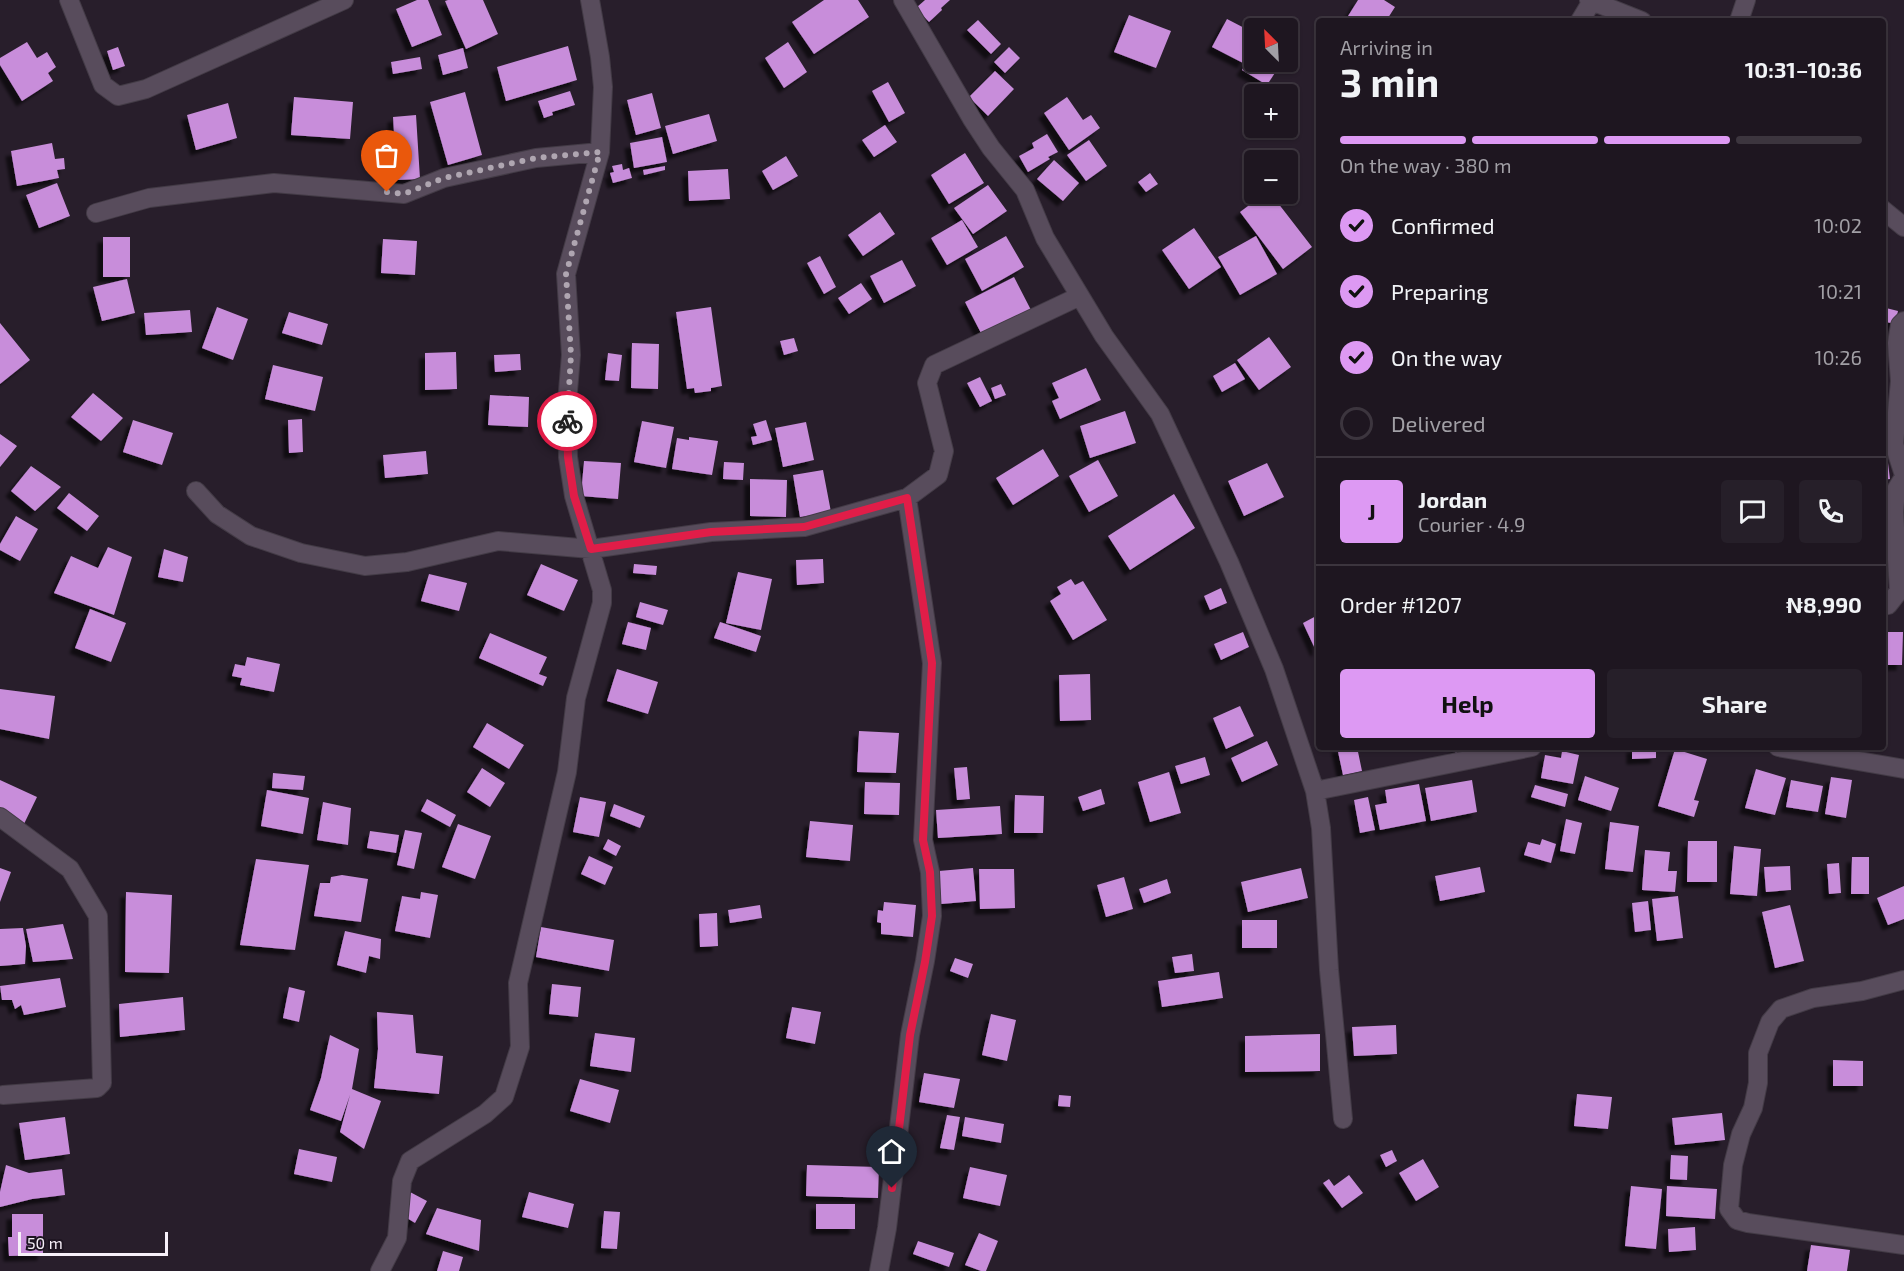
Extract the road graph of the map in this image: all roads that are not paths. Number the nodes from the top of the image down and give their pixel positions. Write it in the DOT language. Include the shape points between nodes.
graph roads {
  1 [pos="69,0"];
  2 [pos="344,0"];
  3 [pos="590,0"];
  4 [pos="903,0"];
  5 [pos="1746,0"];
  6 [pos="1590,1"];
  7 [pos="1582,18"];
  8 [pos="1634,18"];
  9 [pos="1740,18"];
  10 [pos="600,152"];
  11 [pos="1886,212"];
  12 [pos="96,213"];
  13 [pos="1904,227"];
  14 [pos="1080,296"];
  15 [pos="1904,321"];
  16 [pos="1904,476"];
  17 [pos="196,491"];
  18 [pos="907,498"];
  19 [pos="591,549"];
  20 [pos="1886,605"];
  21 [pos="1517,750"];
  22 [pos="1795,750"];
  23 [pos="1904,769"];
  24 [pos="1315,791"];
  25 [pos="0,817"];
  26 [pos="1904,980"];
  27 [pos="3,1095"];
  28 [pos="1343,1119"];
  29 [pos="1904,1245"];
  30 [pos="380,1271"];
  31 [pos="879,1271"];
  1 -- 2 [label="street" via="103,85 118,96 146,89"];
  3 -- 10 [label="street" via="603,87"];
  4 -- 14 [label="street" via="972,119 1025,190 1045,238"];
  5 -- 9 [label="street"];
  6 -- 7 [label="street"];
  6 -- 8 [label="street"];
  10 -- 12 [label="street" via="536,158 444,178 404,194 274,183 149,198"];
  10 -- 19 [label="street" via="566,274 571,355 568,457 574,496"];
  11 -- 13 [label="street"];
  14 -- 18 [label="street" via="934,365 927,383 944,451 938,475"];
  14 -- 24 [label="street" via="1160,414 1274,669"];
  15 -- 16 [label="street" via="1897,343 1900,381 1894,444"];
  16 -- 20 [label="street" via="1896,490 1894,512 1899,591"];
  17 -- 19 [label="street" via="217,514 251,536 301,554 365,566 407,562 498,541"];
  18 -- 19 [label="street" via="804,527 711,532"];
  18 -- 31 [label="street" via="932,663 923,840 930,872 932,916 910,1035"];
  19 -- 30 [label="street" via="602,603 576,698 567,772 518,983 520,1047 504,1097 485,1114 410,1161 402,1182 397,1238"];
  21 -- 24 [label="street"];
  22 -- 23 [label="street"];
  24 -- 28 [label="street"];
  25 -- 27 [label="street" via="70,869 98,916 102,1083 97,1088"];
  26 -- 29 [label="street" via="1813,998 1781,1009 1770,1022 1758,1053 1753,1108 1733,1165 1729,1209 1737,1220 1748,1223"];
}
